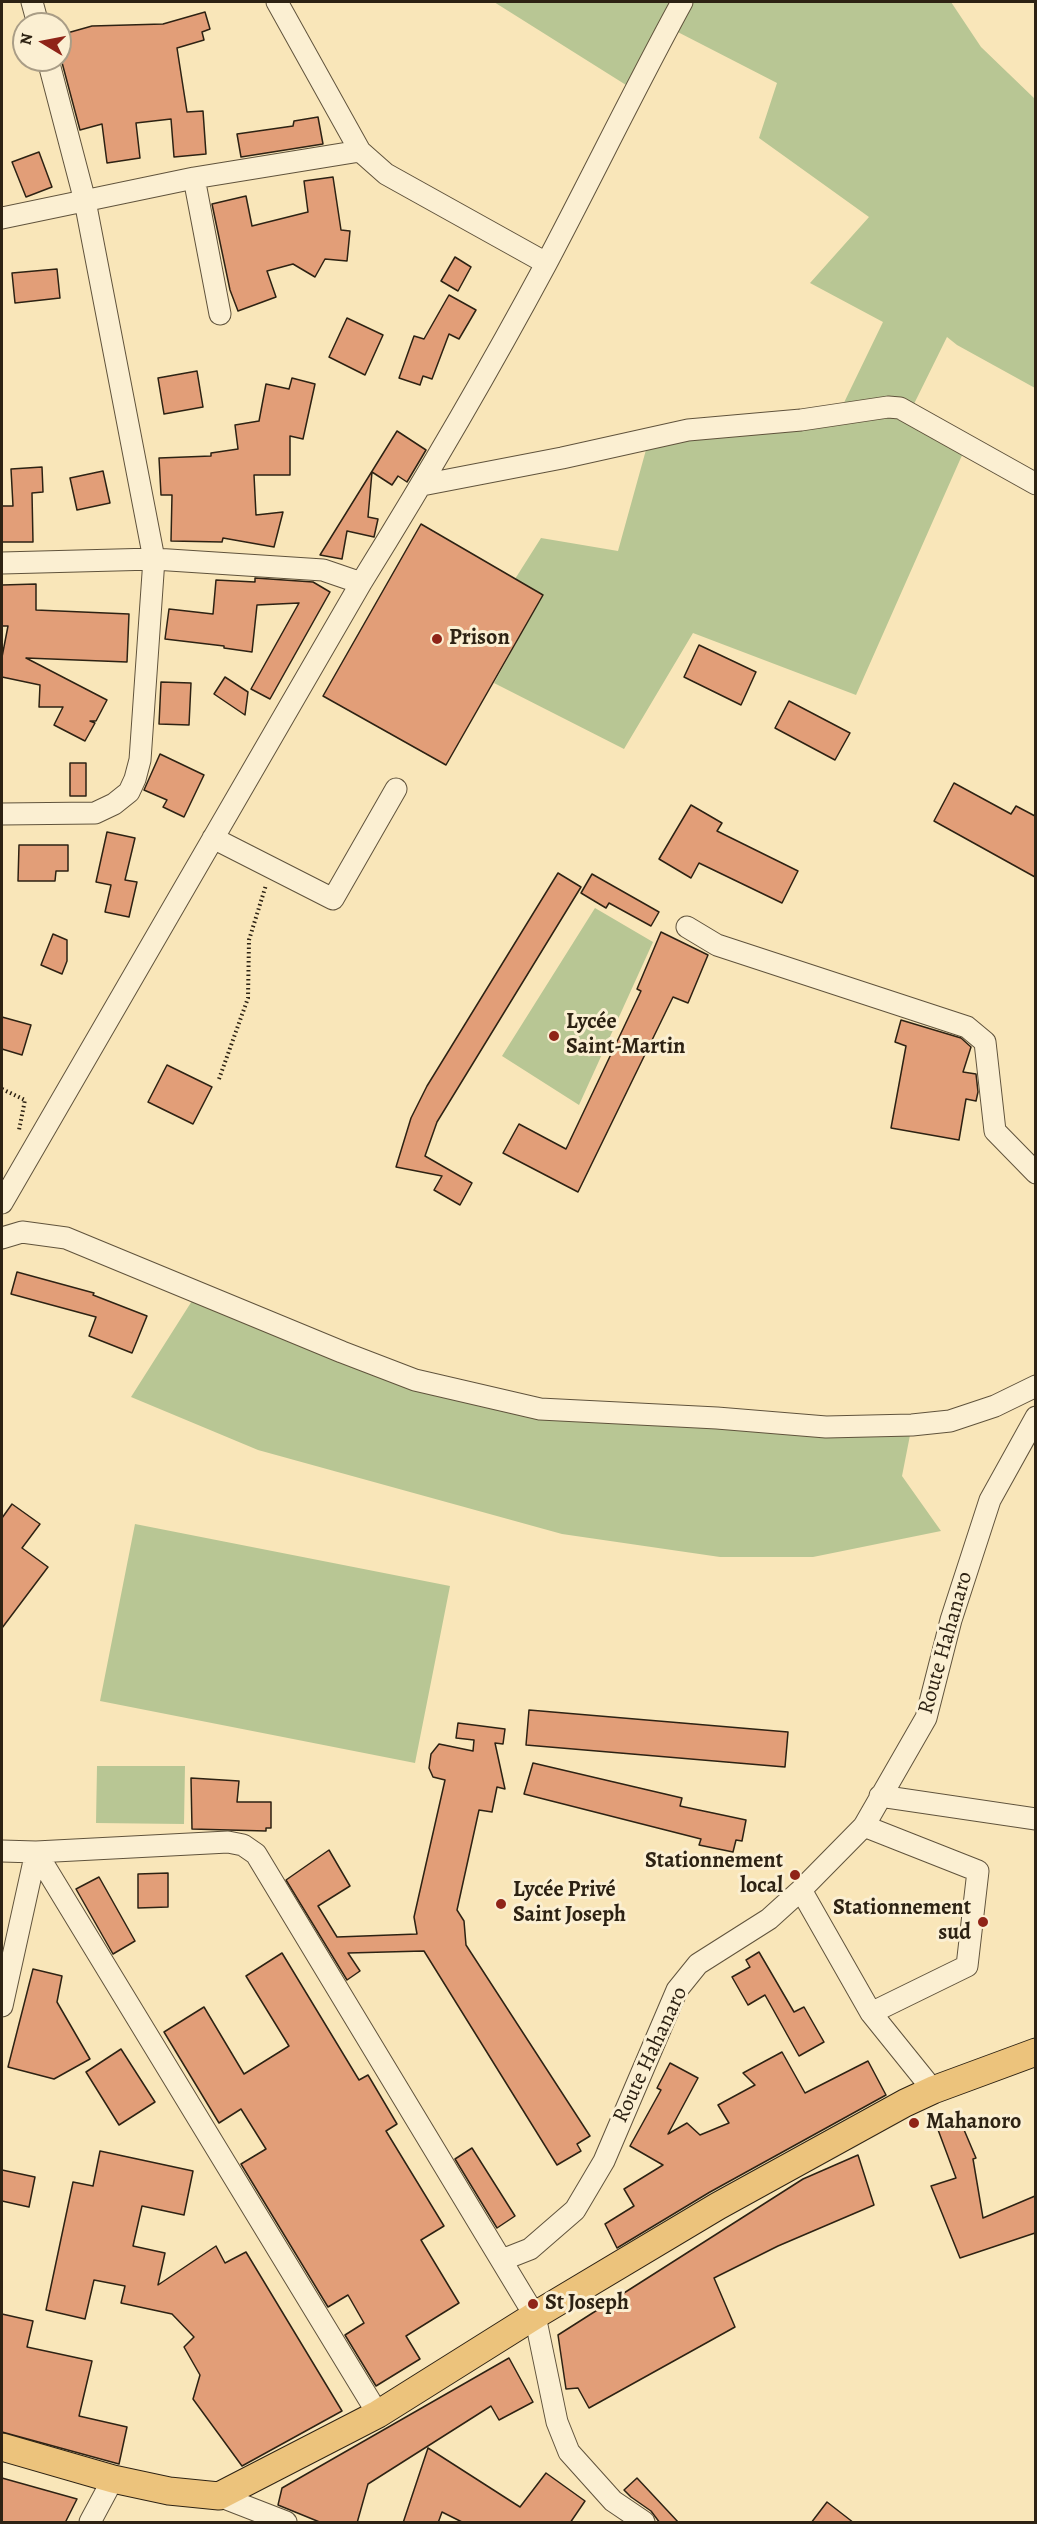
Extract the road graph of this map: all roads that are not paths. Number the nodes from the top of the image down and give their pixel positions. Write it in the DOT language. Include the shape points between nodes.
graph roads {
  1 [pos="277,2"];
  2 [pos="682,2"];
  3 [pos="51,72"];
  4 [pos="360,151"];
  5 [pos="194,178"];
  6 [pos="85,201"];
  7 [pos="2,218"];
  8 [pos="546,263"];
  9 [pos="220,314"];
  10 [pos="1035,484"];
  11 [pos="422,485"];
  12 [pos="154,558"];
  13 [pos="2,563"];
  14 [pos="361,583"];
  15 [pos="396,789"];
  16 [pos="2,814"];
  17 [pos="213,838"];
  18 [pos="687,927"];
  19 [pos="1035,1173"];
  20 [pos="2,1203"];
  21 [pos="2,1238"];
  22 [pos="1035,1386"];
  23 [pos="1035,1417"];
  24 [pos="880,1796"];
  25 [pos="1035,1819"];
  26 [pos="864,1826"];
  27 [pos="2,1851"];
  28 [pos="36,1851"];
  29 [pos="801,1890"];
  30 [pos="2,2006"];
  31 [pos="871,2013"];
  32 [pos="1035,2052"];
  33 [pos="933,2090"];
  34 [pos="502,2260"];
  35 [pos="535,2316"];
  36 [pos="378,2414"];
  37 [pos="2,2447"];
  38 [pos="113,2479"];
  39 [pos="219,2496"];
  40 [pos="90,2523"];
  41 [pos="286,2523"];
  42 [pos="644,2523"];
  1 -- 4 [label="street"];
  2 -- 8 [label="street"];
  3 -- 6 [label="street"];
  4 -- 5 [label="street"];
  4 -- 8 [label="street" via="386,174"];
  5 -- 6 [label="street"];
  5 -- 9 [label="street"];
  6 -- 7 [label="street"];
  6 -- 12 [label="street"];
  8 -- 11 [label="street"];
  10 -- 11 [label="street" via="910,412 888,407 688,430"];
  11 -- 14 [label="street"];
  12 -- 13 [label="street"];
  12 -- 14 [label="street" via="323,570"];
  12 -- 16 [label="street" via="140,760 129,792 95,813"];
  14 -- 17 [label="street"];
  15 -- 17 [label="street" via="333,899"];
  17 -- 20 [label="street"];
  18 -- 19 [label="street" via="717,945 967,1027 985,1042 995,1131"];
  21 -- 22 [label="street" via="22,1232 66,1238 415,1380 540,1409 826,1427 912,1425 951,1421 995,1406"];
  23 -- 24 [label="street, Route Hahanaro" via="990,1500 951,1620 926,1718"];
  24 -- 25 [label="street"];
  24 -- 26 [label="street, Route Hahanaro"];
  26 -- 29 [label="street, Route Hahanaro"];
  26 -- 31 [label="street" via="978,1871 967,1966"];
  27 -- 28 [label="street"];
  28 -- 30 [label="street"];
  28 -- 34 [label="street" via="228,1842 243,1845 256,1854"];
  28 -- 36 [label="street"];
  29 -- 31 [label="street"];
  29 -- 34 [label="street, Route Hahanaro" via="769,1919 698,1964 677,1990 604,2161 575,2210 530,2249"];
  31 -- 33 [label="street"];
  32 -- 33 [label="main road"];
  33 -- 35 [label="main road" via="718,2206"];
  34 -- 35 [label="street"];
  35 -- 36 [label="main road"];
  35 -- 42 [label="street" via="557,2422 569,2452 613,2501"];
  36 -- 39 [label="main road"];
  37 -- 38 [label="main road"];
  38 -- 39 [label="main road"];
  38 -- 40 [label="street"];
  39 -- 41 [label="street"];
}
